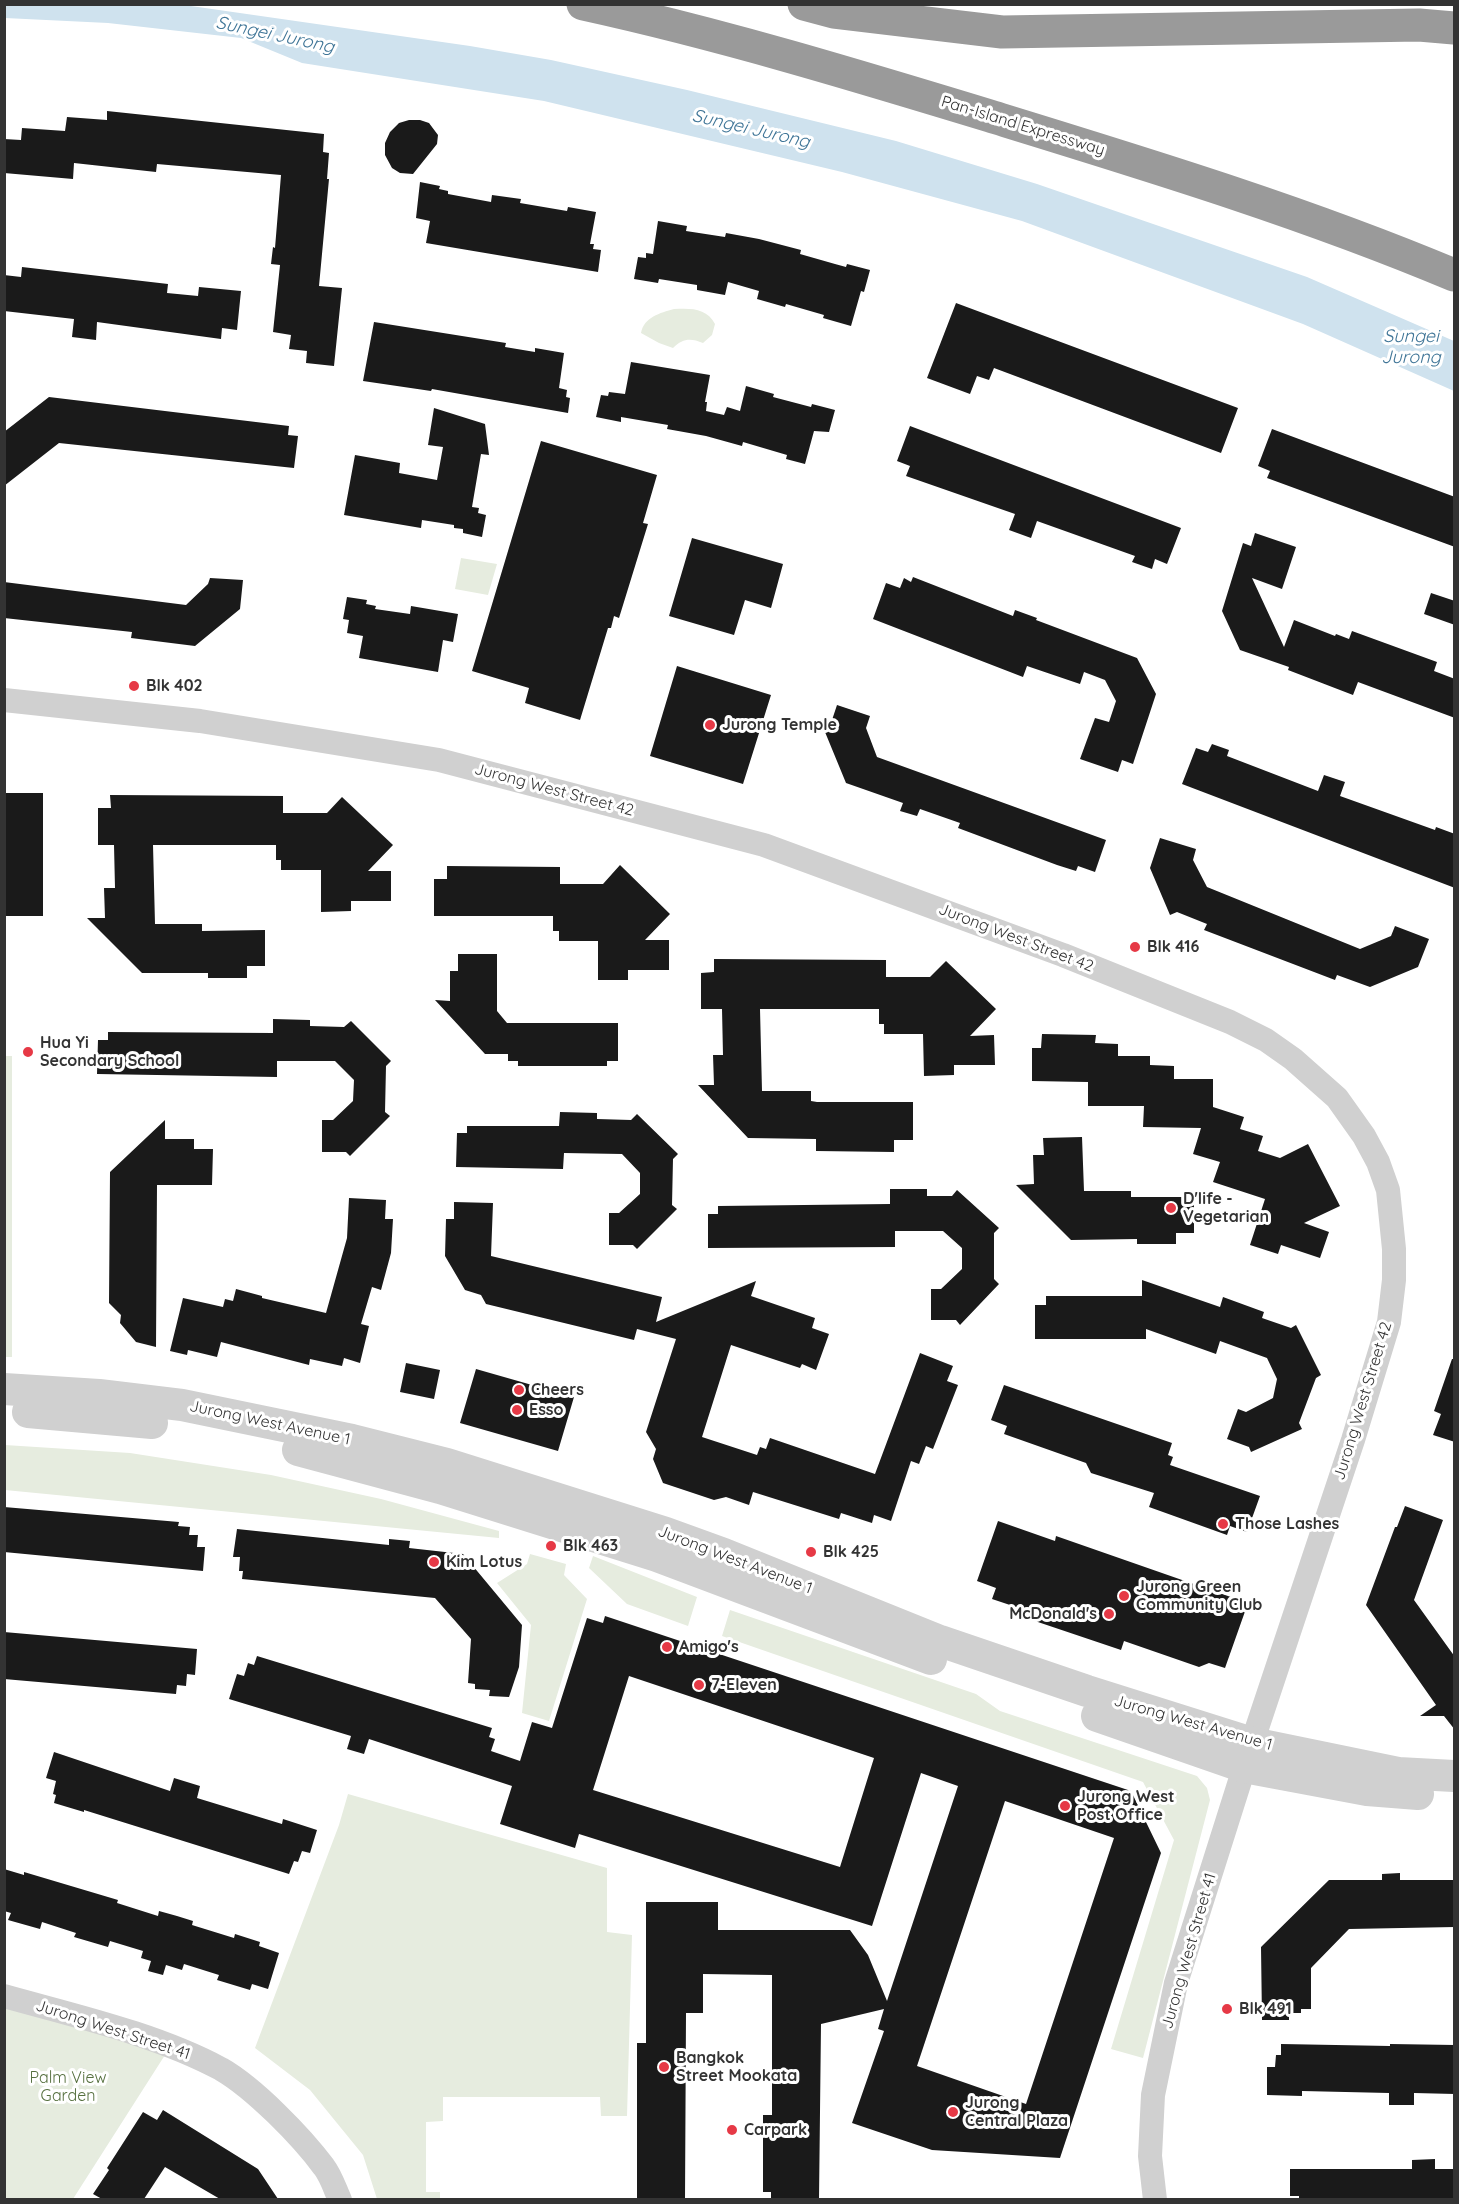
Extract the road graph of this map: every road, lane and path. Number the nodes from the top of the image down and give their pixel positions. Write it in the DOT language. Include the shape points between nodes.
graph roads {
  1 [pos="583,4"];
  2 [pos="804,4"];
  3 [pos="1455,28"];
  4 [pos="1387,247"];
  5 [pos="1455,275"];
  6 [pos="1455,288"];
  7 [pos="4,700"];
  8 [pos="4,1389"];
  9 [pos="4,1410"];
  10 [pos="1248,1755"];
  11 [pos="1455,1776"];
  12 [pos="1455,1796"];
  13 [pos="4,1996"];
  14 [pos="340,2199"];
  15 [pos="1155,2199"];
  1 -- 4 [label="highway, Pan-Island Expressway" via="821,65 1147,164"];
  2 -- 3 [label="highway" via="834,12 1002,32 1419,25"];
  4 -- 5 [label="highway, Pan-Island Expressway"];
  4 -- 6 [label="highway"];
  7 -- 10 [label="street, Jurong West Street 42" via="200,721 439,760 764,845 1142,986 1230,1022 1293,1059 1337,1098 1378,1162 1388,1190 1395,1249 1394,1280 1386,1336"];
  8 -- 10 [label="street, Jurong West Avenue 1" via="182,1405 447,1464 724,1554 940,1641 1087,1691"];
  9 -- 10 [label="street, Jurong West Avenue 1" via="194,1427 324,1455 657,1556 887,1643"];
  10 -- 11 [label="street, Jurong West Avenue 1"];
  10 -- 12 [label="street, Jurong West Avenue 1" via="1367,1790"];
  10 -- 15 [label="street, Jurong West Street 41" via="1176,1983 1164,2037 1153,2095 1150,2156"];
  13 -- 14 [label="street, Jurong West Street 41" via="152,2040 222,2070 259,2097 297,2137 325,2168"];
}
